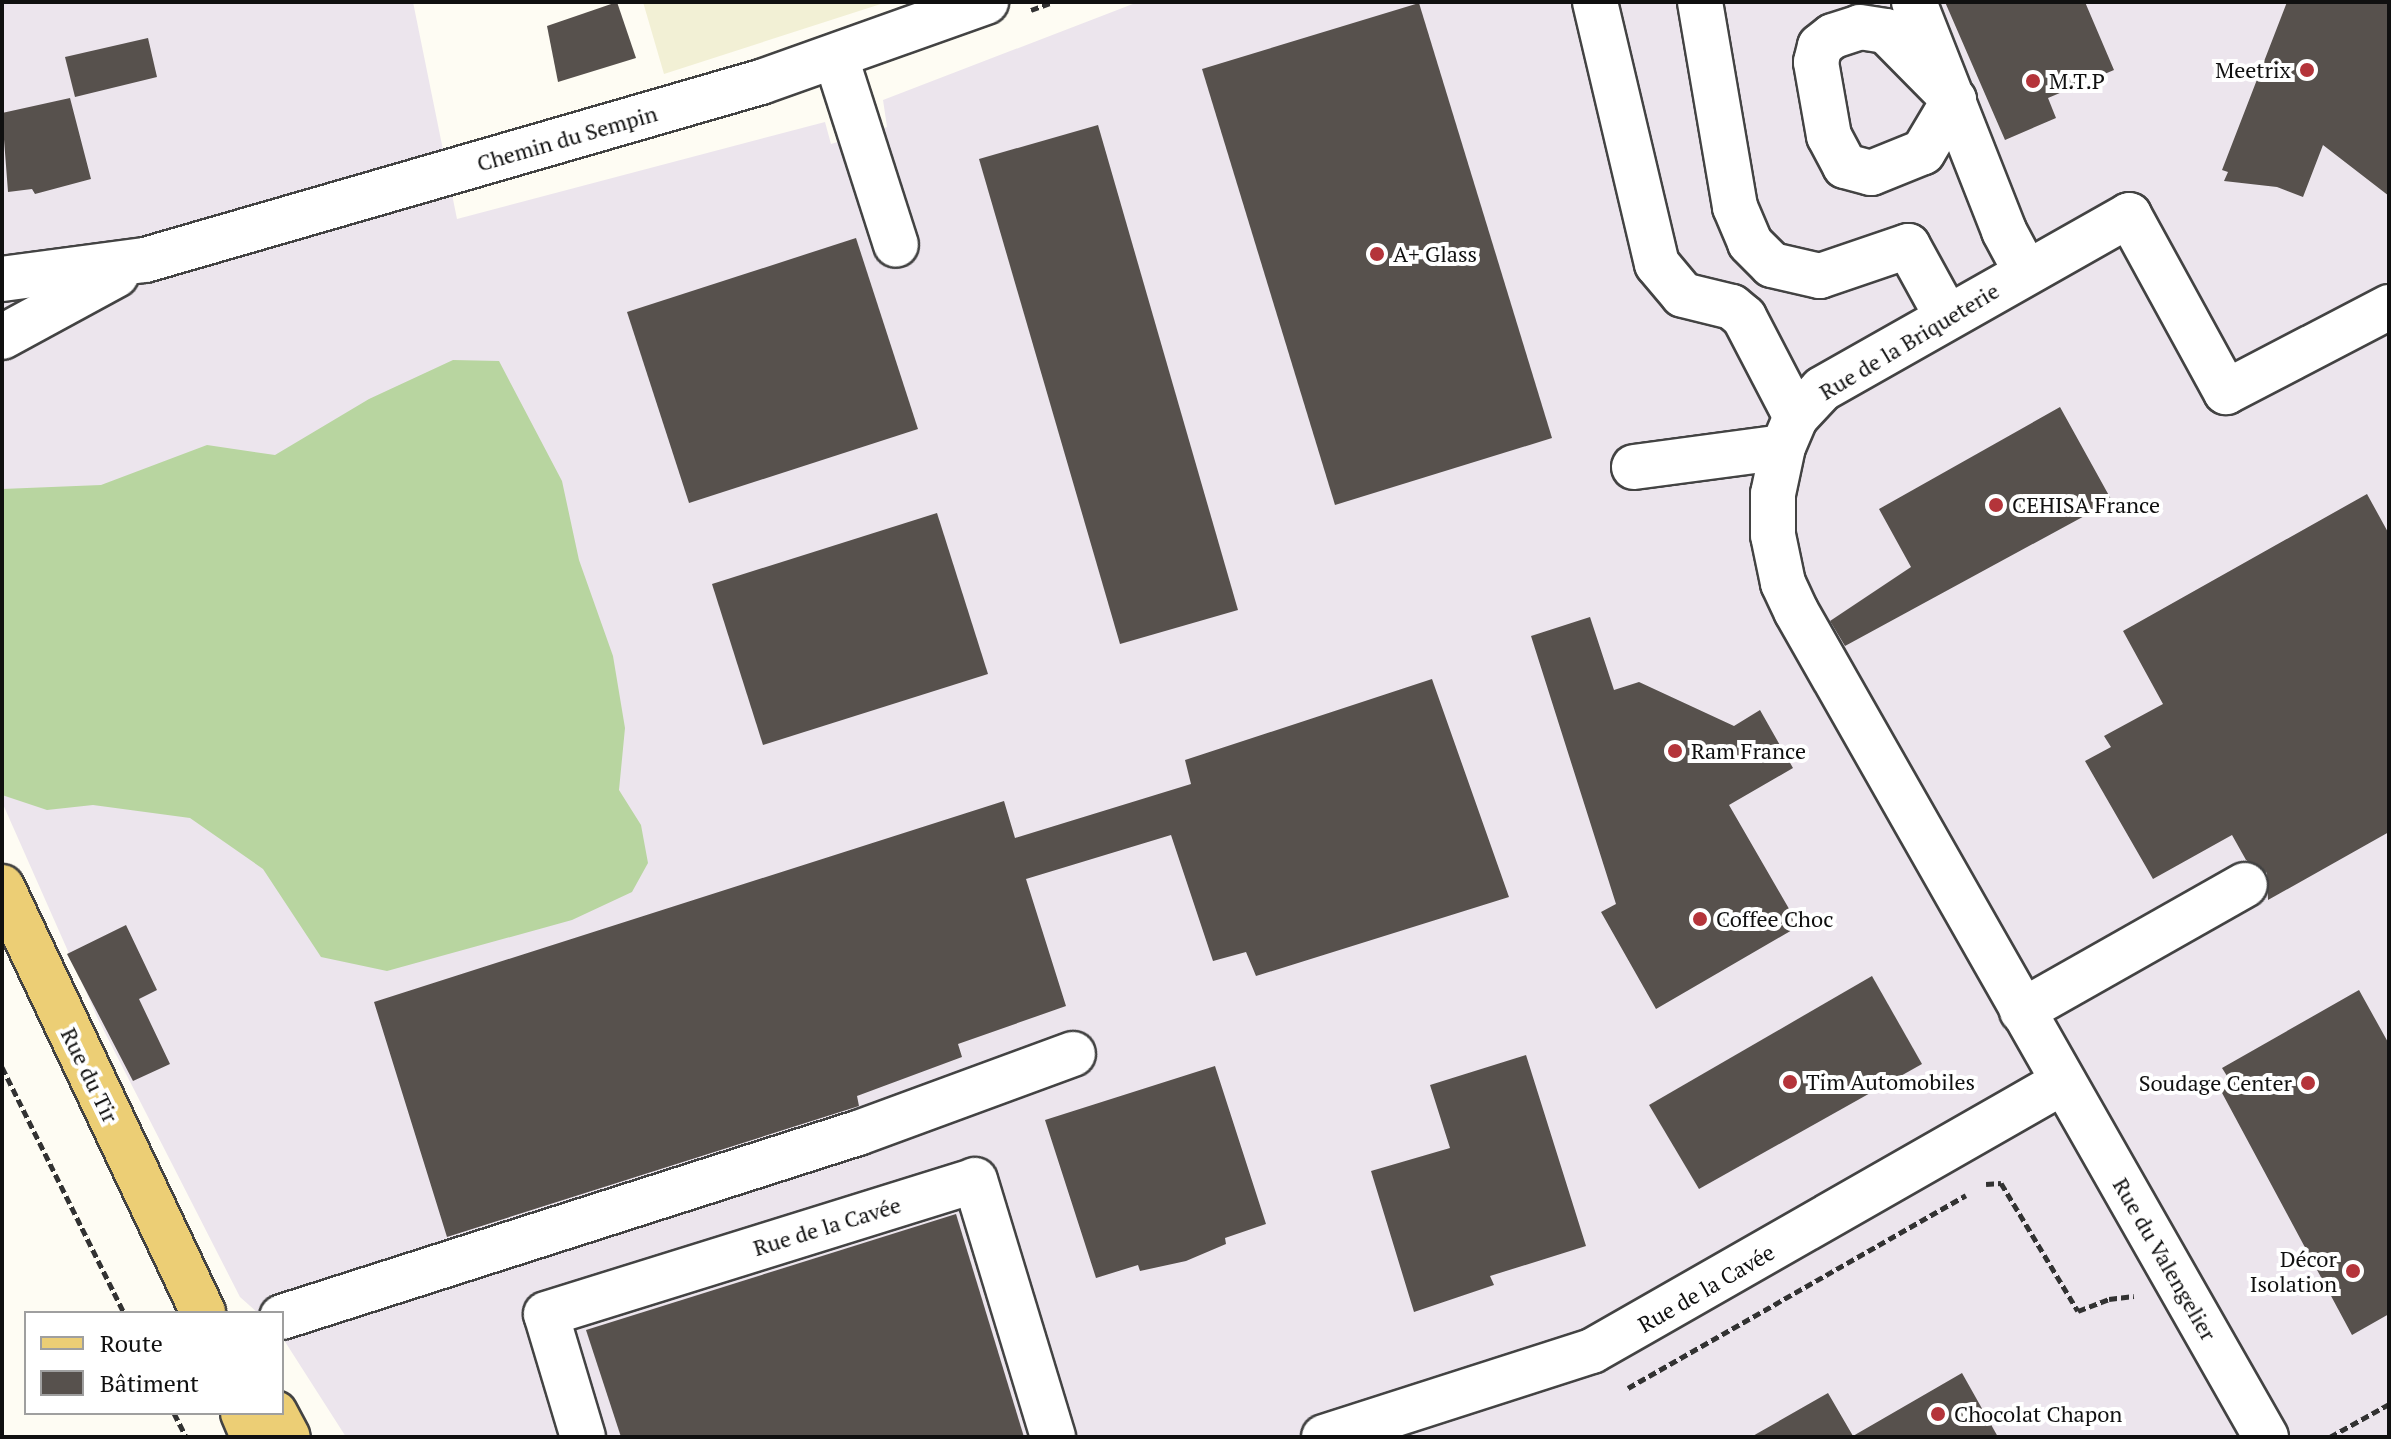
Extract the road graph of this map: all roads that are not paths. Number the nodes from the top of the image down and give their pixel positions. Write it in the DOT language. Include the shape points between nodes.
graph roads {
  1 [pos="986,2"];
  2 [pos="1595,2"];
  3 [pos="1700,2"];
  4 [pos="1914,2"];
  5 [pos="836,58"];
  6 [pos="896,245"];
  7 [pos="145,260"];
  8 [pos="2026,272"];
  9 [pos="2,279"];
  10 [pos="1947,317"];
  11 [pos="2385,320"];
  12 [pos="4,335"];
  13 [pos="1790,432"];
  14 [pos="1634,467"];
  15 [pos="2245,885"];
  16 [pos="2,887"];
  17 [pos="2022,1011"];
  18 [pos="1073,1054"];
  19 [pos="2063,1082"];
  20 [pos="181,1260"];
  21 [pos="202,1311"];
  22 [pos="214,1311"];
  23 [pos="284,1316"];
  24 [pos="244,1415"];
  25 [pos="276,1415"];
  26 [pos="253,1437"];
  27 [pos="288,1437"];
  28 [pos="583,1437"];
  29 [pos="1053,1437"];
  30 [pos="1324,1437"];
  31 [pos="2266,1437"];
  1 -- 5 [label="street, Chemin du Sempin"];
  2 -- 13 [label="street" via="1657,264 1683,295 1732,307 1744,317"];
  3 -- 10 [label="street" via="1735,207 1750,243 1772,265 1820,276 1908,246"];
  4 -- 8 [label="street" via="2004,231"];
  5 -- 6 [label="street"];
  5 -- 7 [label="street, Chemin du Sempin"];
  7 -- 9 [label="street, Chemin du Sempin"];
  7 -- 12 [label="street, Chemin du Sempin"];
  8 -- 10 [label="street, Rue de la Briqueterie"];
  8 -- 11 [label="street, Rue de la Briqueterie" via="2129,215 2226,392"];
  10 -- 13 [label="street, Rue de la Briqueterie" via="1822,389"];
  13 -- 14 [label="street"];
  13 -- 17 [label="street" via="1773,508 1783,583"];
  15 -- 17 [label="street"];
  16 -- 20 [label="main road, Rue du Tir"];
  17 -- 19 [label="street"];
  18 -- 23 [label="street" via="858,1133"];
  19 -- 30 [label="street, Rue de la Cavée" via="1592,1351"];
  19 -- 31 [label="street, Rue du Valengelier"];
  20 -- 21 [label="main road, Rue du Tir"];
  20 -- 22 [label="main road, Rue du Tir"];
  24 -- 26 [label="main road"];
  25 -- 27 [label="main road"];
  28 -- 29 [label="street, Rue de la Cavée" via="546,1314 975,1180"];
}
